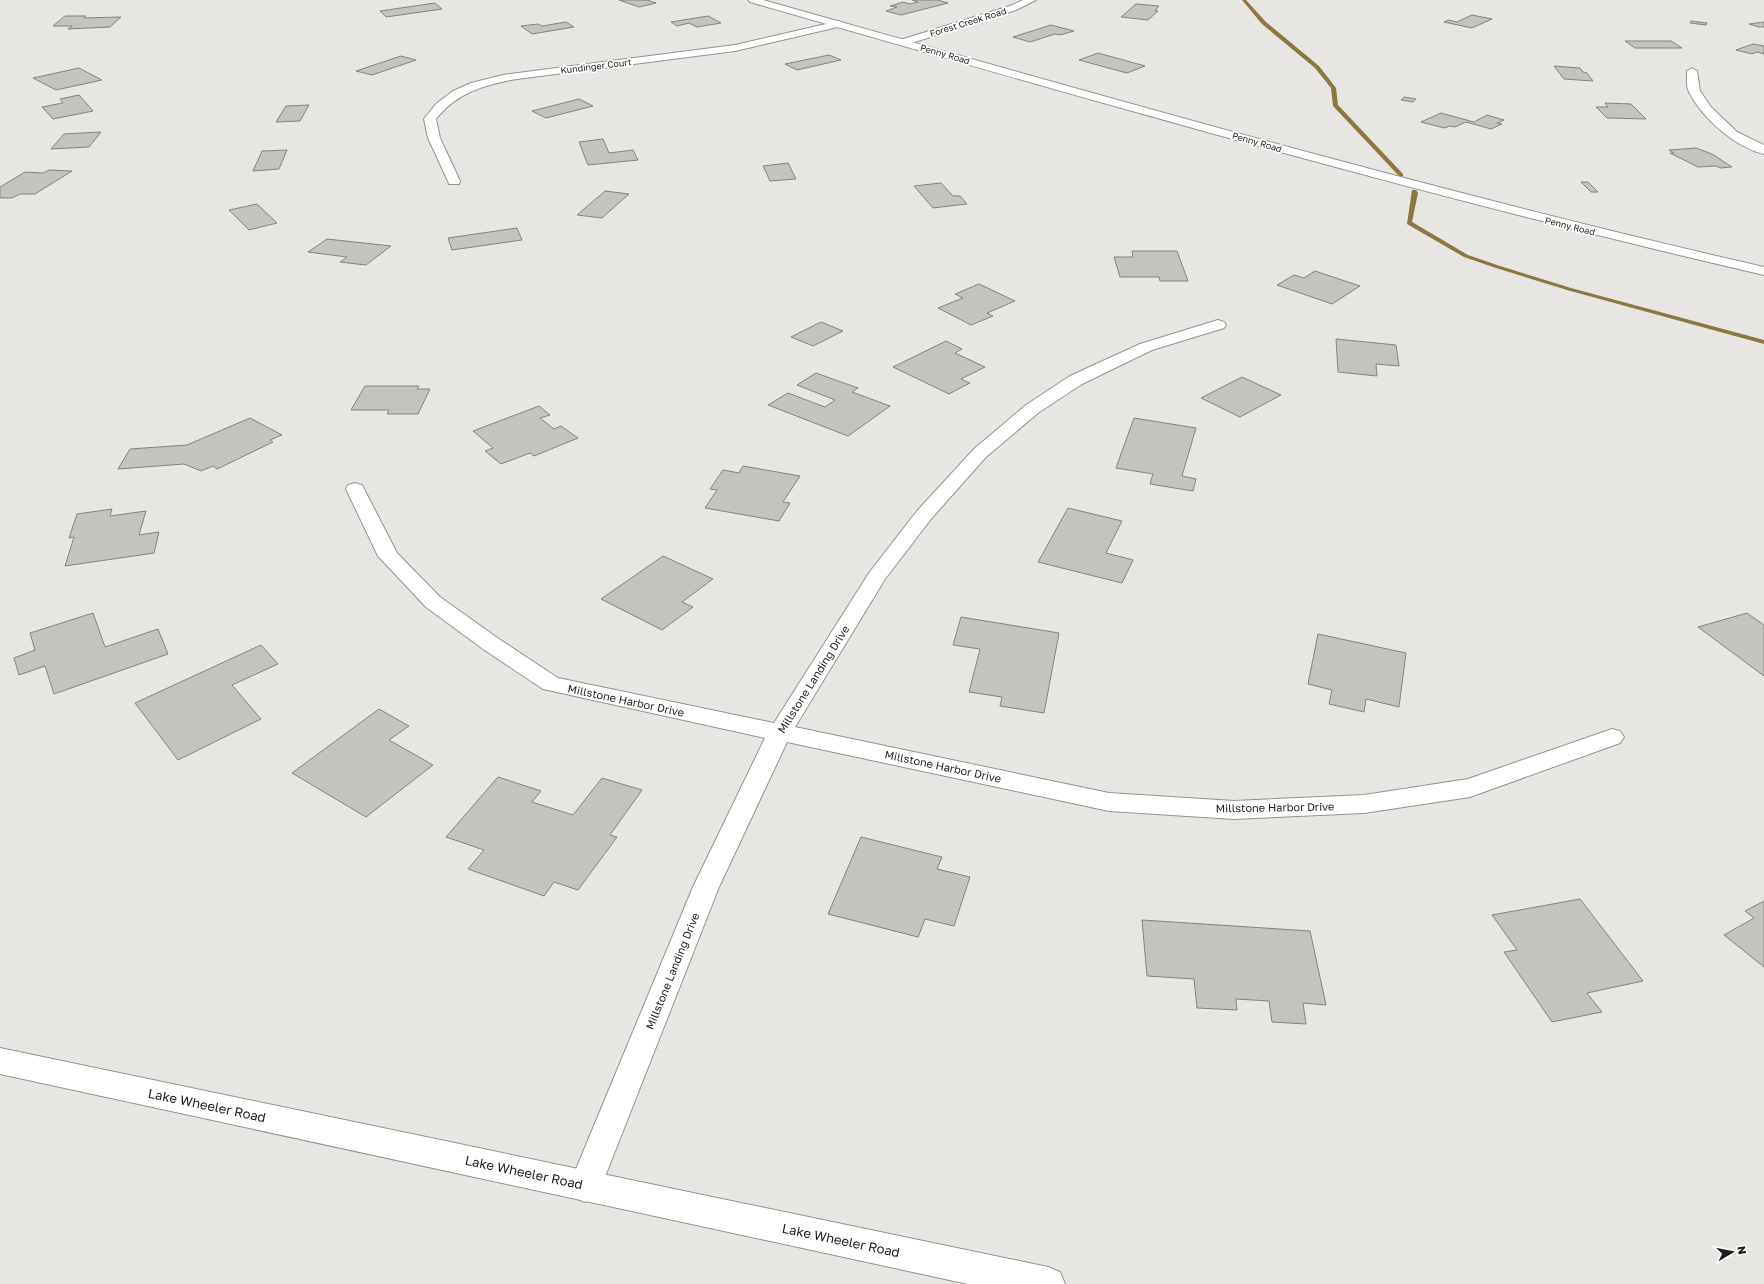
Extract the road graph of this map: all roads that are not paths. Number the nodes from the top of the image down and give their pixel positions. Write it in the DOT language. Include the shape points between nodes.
graph roads {
  1 [pos="753,0"];
  2 [pos="1031,0"];
  3 [pos="839,24"];
  4 [pos="904,42"];
  5 [pos="1692,71"];
  6 [pos="1764,150"];
  7 [pos="454,181"];
  8 [pos="1764,271"];
  9 [pos="1218,325"];
  10 [pos="355,489"];
  11 [pos="780,732"];
  12 [pos="1612,737"];
  13 [pos="0,1061"];
  14 [pos="585,1186"];
  15 [pos="1048,1284"];
  1 -- 3 [label="street, Penny Road"];
  2 -- 4 [label="street, Forest Creek Road"];
  3 -- 4 [label="street, Penny Road"];
  3 -- 7 [label="street, Kundinger Court" via="722,50 542,72 473,87 441,105 430,119 434,138"];
  4 -- 8 [label="street, Penny Road" via="1400,181 1554,222"];
  5 -- 6 [label="street" via="1694,90 1707,108 1733,135"];
  9 -- 11 [label="street, Millstone Landing Drive" via="1146,347 1076,380 1032,409 980,453 924,515 876,578"];
  10 -- 11 [label="street, Millstone Harbor Drive" via="388,556 432,602 551,684"];
  11 -- 12 [label="street, Millstone Harbor Drive" via="1109,802 1234,810 1364,804 1470,788"];
  11 -- 14 [label="street, Millstone Landing Drive" via="706,886"];
  13 -- 14 [label="street, Lake Wheeler Road"];
  14 -- 15 [label="street, Lake Wheeler Road"];
}
